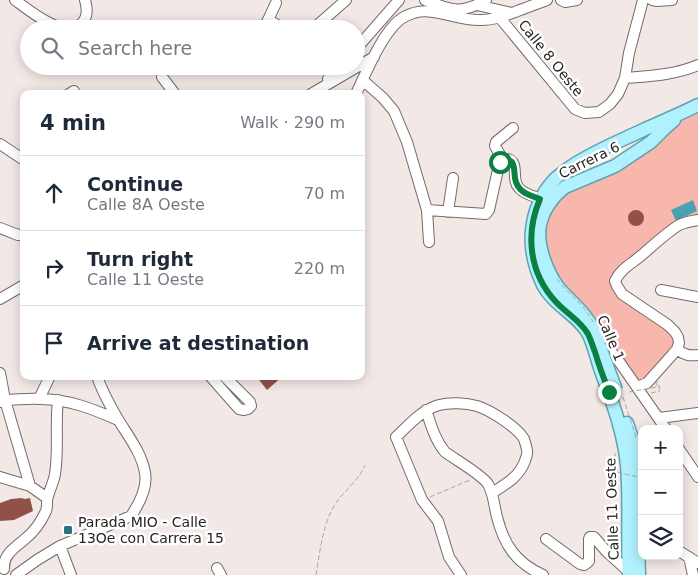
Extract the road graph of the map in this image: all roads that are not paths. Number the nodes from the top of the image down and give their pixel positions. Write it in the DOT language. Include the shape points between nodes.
graph roads {
  1 [pos="15,0"];
  2 [pos="85,0"];
  3 [pos="332,0"];
  4 [pos="346,0"];
  5 [pos="399,0"];
  6 [pos="424,0"];
  7 [pos="547,0"];
  8 [pos="561,0"];
  9 [pos="577,0"];
  10 [pos="643,0"];
  11 [pos="652,0"];
  12 [pos="672,0"];
  13 [pos="276,3"];
  14 [pos="481,3"];
  15 [pos="512,13"];
  16 [pos="500,18"];
  17 [pos="324,19"];
  18 [pos="46,20"];
  19 [pos="84,20"];
  20 [pos="268,20"];
  21 [pos="365,40"];
  22 [pos="374,57"];
  23 [pos="365,62"];
  24 [pos="698,65"];
  25 [pos="331,75"];
  26 [pos="341,75"];
  27 [pos="162,77"];
  28 [pos="625,78"];
  29 [pos="366,83"];
  30 [pos="172,90"];
  31 [pos="316,90"];
  32 [pos="317,90"];
  33 [pos="358,90"];
  34 [pos="692,108"];
  35 [pos="513,128"];
  36 [pos="643,130"];
  37 [pos="651,142"];
  38 [pos="0,144"];
  39 [pos="20,157"];
  40 [pos="503,160"];
  41 [pos="454,178"];
  42 [pos="561,184"];
  43 [pos="540,199"];
  44 [pos="428,210"];
  45 [pos="448,212"];
  46 [pos="698,220"];
  47 [pos="540,227"];
  48 [pos="0,228"];
  49 [pos="20,235"];
  50 [pos="429,242"];
  51 [pos="20,287"];
  52 [pos="661,290"];
  53 [pos="698,297"];
  54 [pos="0,299"];
  55 [pos="588,334"];
  56 [pos="677,349"];
  57 [pos="698,355"];
  58 [pos="618,360"];
  59 [pos="0,373"];
  60 [pos="48,380"];
  61 [pos="99,380"];
  62 [pos="214,380"];
  63 [pos="228,380"];
  64 [pos="633,389"];
  65 [pos="39,398"];
  66 [pos="58,400"];
  67 [pos="2,401"];
  68 [pos="426,410"];
  69 [pos="698,413"];
  70 [pos="659,418"];
  71 [pos="118,420"];
  72 [pos="663,425"];
  73 [pos="633,441"];
  74 [pos="683,454"];
  75 [pos="636,465"];
  76 [pos="638,472"];
  77 [pos="0,477"];
  78 [pos="698,477"];
  79 [pos="30,486"];
  80 [pos="492,493"];
  81 [pos="47,498"];
  82 [pos="546,539"];
  83 [pos="60,546"];
  84 [pos="629,547"];
  85 [pos="615,559"];
  86 [pos="693,560"];
  87 [pos="5,572"];
  88 [pos="632,574"];
  89 [pos="16,575"];
  90 [pos="71,575"];
  91 [pos="462,575"];
  92 [pos="543,575"];
  93 [pos="693,575"];
  1 -- 18 [label="street"];
  2 -- 19 [label="street"];
  3 -- 17 [label="street"];
  4 -- 17 [label="street"];
  5 -- 21 [label="street"];
  6 -- 14 [label="street" via="457,10"];
  7 -- 15 [label="street"];
  8 -- 9 [label="street"];
  10 -- 28 [label="street"];
  11 -- 12 [label="street"];
  13 -- 20 [label="street"];
  14 -- 15 [label="street"];
  15 -- 16 [label="street"];
  16 -- 22 [label="street" via="473,20 418,11 394,24"];
  16 -- 28 [label="street, Calle 8 Oeste" via="575,109 585,113 599,112 618,94"];
  22 -- 23 [label="street"];
  22 -- 33 [label="street"];
  24 -- 28 [label="street" via="672,73"];
  25 -- 31 [label="street"];
  26 -- 32 [label="street"];
  27 -- 30 [label="street"];
  29 -- 44 [label="street" via="394,111"];
  34 -- 36 [label="main road, Carrera 6"];
  34 -- 37 [label="main road, Carrera 6"];
  35 -- 40 [label="street" via="496,142"];
  36 -- 37 [label="main road" via="604,154 603,161 610,164"];
  36 -- 42 [label="main road, Carrera 6" via="583,158"];
  37 -- 42 [label="main road, Carrera 6" via="615,166"];
  38 -- 39 [label="street"];
  40 -- 43 [label="street" via="509,159 514,165 520,190"];
  40 -- 45 [label="street" via="486,214"];
  41 -- 45 [label="street"];
  42 -- 43 [label="main road, Carrera 6" via="550,185"];
  42 -- 47 [label="main road, Carrera 6"];
  43 -- 55 [label="main road, Calle 11 Oeste" via="533,218 531,241 537,272 556,302"];
  44 -- 45 [label="street"];
  44 -- 50 [label="street"];
  46 -- 56 [label="street" via="671,230 623,270 615,281 622,294 675,332 679,344"];
  47 -- 58 [label="street" via="537,241 539,258 548,284"];
  47 -- 73 [label="main road, Calle 1, bridge" via="547,268 561,290 591,324"];
  48 -- 49 [label="street"];
  51 -- 54 [label="street"];
  52 -- 53 [label="street"];
  55 -- 58 [label="street"];
  55 -- 84 [label="main road, Calle 11 Oeste" via="624,444"];
  56 -- 57 [label="street" via="690,356"];
  56 -- 64 [label="street" via="647,383"];
  58 -- 64 [label="street"];
  59 -- 67 [label="street"];
  60 -- 65 [label="street"];
  61 -- 71 [label="street"];
  62 -- 63 [label="street" via="239,408 248,410 250,402"];
  64 -- 70 [label="street"];
  65 -- 66 [label="street"];
  65 -- 67 [label="street"];
  66 -- 71 [label="street" via="88,407"];
  66 -- 81 [label="street" via="55,476"];
  67 -- 79 [label="street"];
  68 -- 80 [label="street" via="435,437 445,452 486,482"];
  68 -- 80 [label="street" via="448,404 476,406 497,415 524,439 527,454 523,466 513,479"];
  68 -- 91 [label="street" via="396,437 422,500 438,521 449,558"];
  69 -- 70 [label="street"];
  70 -- 72 [label="street"];
  71 -- 83 [label="street" via="146,474 137,508 131,516"];
  73 -- 75 [label="main road, Calle 11 Oeste"];
  74 -- 78 [label="street"];
  75 -- 76 [label="street"];
  75 -- 88 [label="main road, Calle 11 Oeste"];
  77 -- 79 [label="street"];
  79 -- 81 [label="street"];
  80 -- 92 [label="street" via="508,547 526,566"];
  81 -- 87 [label="street" via="47,510 39,524 6,557"];
  82 -- 85 [label="street" via="584,565 589,561 588,539 592,536"];
  83 -- 89 [label="street"];
  83 -- 90 [label="street"];
  84 -- 85 [label="street" via="625,556"];
  84 -- 88 [label="main road, Calle 11 Oeste"];
  85 -- 88 [label="street"];
  86 -- 93 [label="street"];
}
